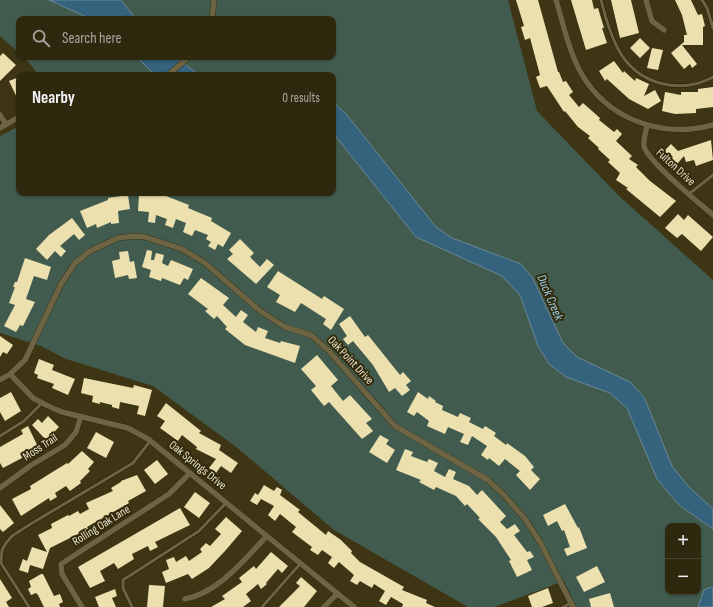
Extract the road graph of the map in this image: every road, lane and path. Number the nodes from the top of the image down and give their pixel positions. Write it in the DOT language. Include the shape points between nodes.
graph roads {
  1 [pos="214,0"];
  2 [pos="556,0"];
  3 [pos="601,0"];
  4 [pos="646,0"];
  5 [pos="702,0"];
  6 [pos="212,16"];
  7 [pos="713,28"];
  8 [pos="664,30"];
  9 [pos="186,60"];
  10 [pos="172,72"];
  11 [pos="713,77"];
  12 [pos="0,115"];
  13 [pos="16,119"];
  14 [pos="6,124"];
  15 [pos="647,125"];
  16 [pos="713,125"];
  17 [pos="0,128"];
  18 [pos="713,175"];
  19 [pos="689,194"];
  20 [pos="713,215"];
  21 [pos="10,374"];
  22 [pos="0,380"];
  23 [pos="42,403"];
  24 [pos="81,416"];
  25 [pos="0,436"];
  26 [pos="150,441"];
  27 [pos="190,472"];
  28 [pos="0,488"];
  29 [pos="226,503"];
  30 [pos="266,537"];
  31 [pos="300,564"];
  32 [pos="337,594"];
  33 [pos="185,599"];
  34 [pos="572,605"];
  35 [pos="29,607"];
  36 [pos="82,607"];
  37 [pos="132,607"];
  38 [pos="262,607"];
  39 [pos="324,607"];
  40 [pos="354,607"];
  41 [pos="563,607"];
  1 -- 6 [label="street"];
  2 -- 15 [label="street" via="572,52 585,80 613,109"];
  3 -- 11 [label="lane" via="608,27 618,50 634,71 664,84 680,86 692,85"];
  4 -- 8 [label="street" via="652,20"];
  5 -- 7 [label="lane"];
  9 -- 10 [label="street"];
  12 -- 14 [label="street"];
  13 -- 14 [label="street"];
  14 -- 17 [label="street"];
  15 -- 16 [label="street" via="677,130"];
  15 -- 19 [label="street, Fulton Drive" via="644,140 647,154"];
  18 -- 19 [label="lane"];
  19 -- 20 [label="street, Fulton Drive"];
  21 -- 22 [label="street, Oak Point Drive"];
  21 -- 23 [label="street, Oak Springs Drive" via="33,398"];
  21 -- 34 [label="street, Oak Point Drive" via="25,360 33,346 61,284 75,263 90,251 113,240 135,236 145,236 182,249 205,263 259,310 285,327 311,335 328,350 395,426 494,485 525,519 540,542"];
  23 -- 24 [label="street, Oak Springs Drive" via="62,412"];
  23 -- 25 [label="lane" via="24,421"];
  24 -- 26 [label="street, Oak Springs Drive" via="128,428"];
  24 -- 28 [label="street, Moss Trail" via="76,432 65,444"];
  26 -- 27 [label="street, Oak Springs Drive"];
  26 -- 35 [label="lane" via="133,463 29,525 12,536 6,544 2,550 1,563"];
  27 -- 29 [label="street, Oak Springs Drive"];
  27 -- 36 [label="street, Rolling Oak Lane" via="169,494 61,564 62,574"];
  29 -- 30 [label="street, Oak Springs Drive"];
  29 -- 37 [label="lane" via="199,531 123,580 123,588"];
  30 -- 31 [label="street, Oak Springs Drive"];
  30 -- 33 [label="street" via="219,582 199,597"];
  31 -- 32 [label="street, Oak Springs Drive"];
  31 -- 38 [label="lane"];
  32 -- 39 [label="street"];
  32 -- 40 [label="street, Oak Springs Drive"];
  34 -- 41 [label="lane"];
}
